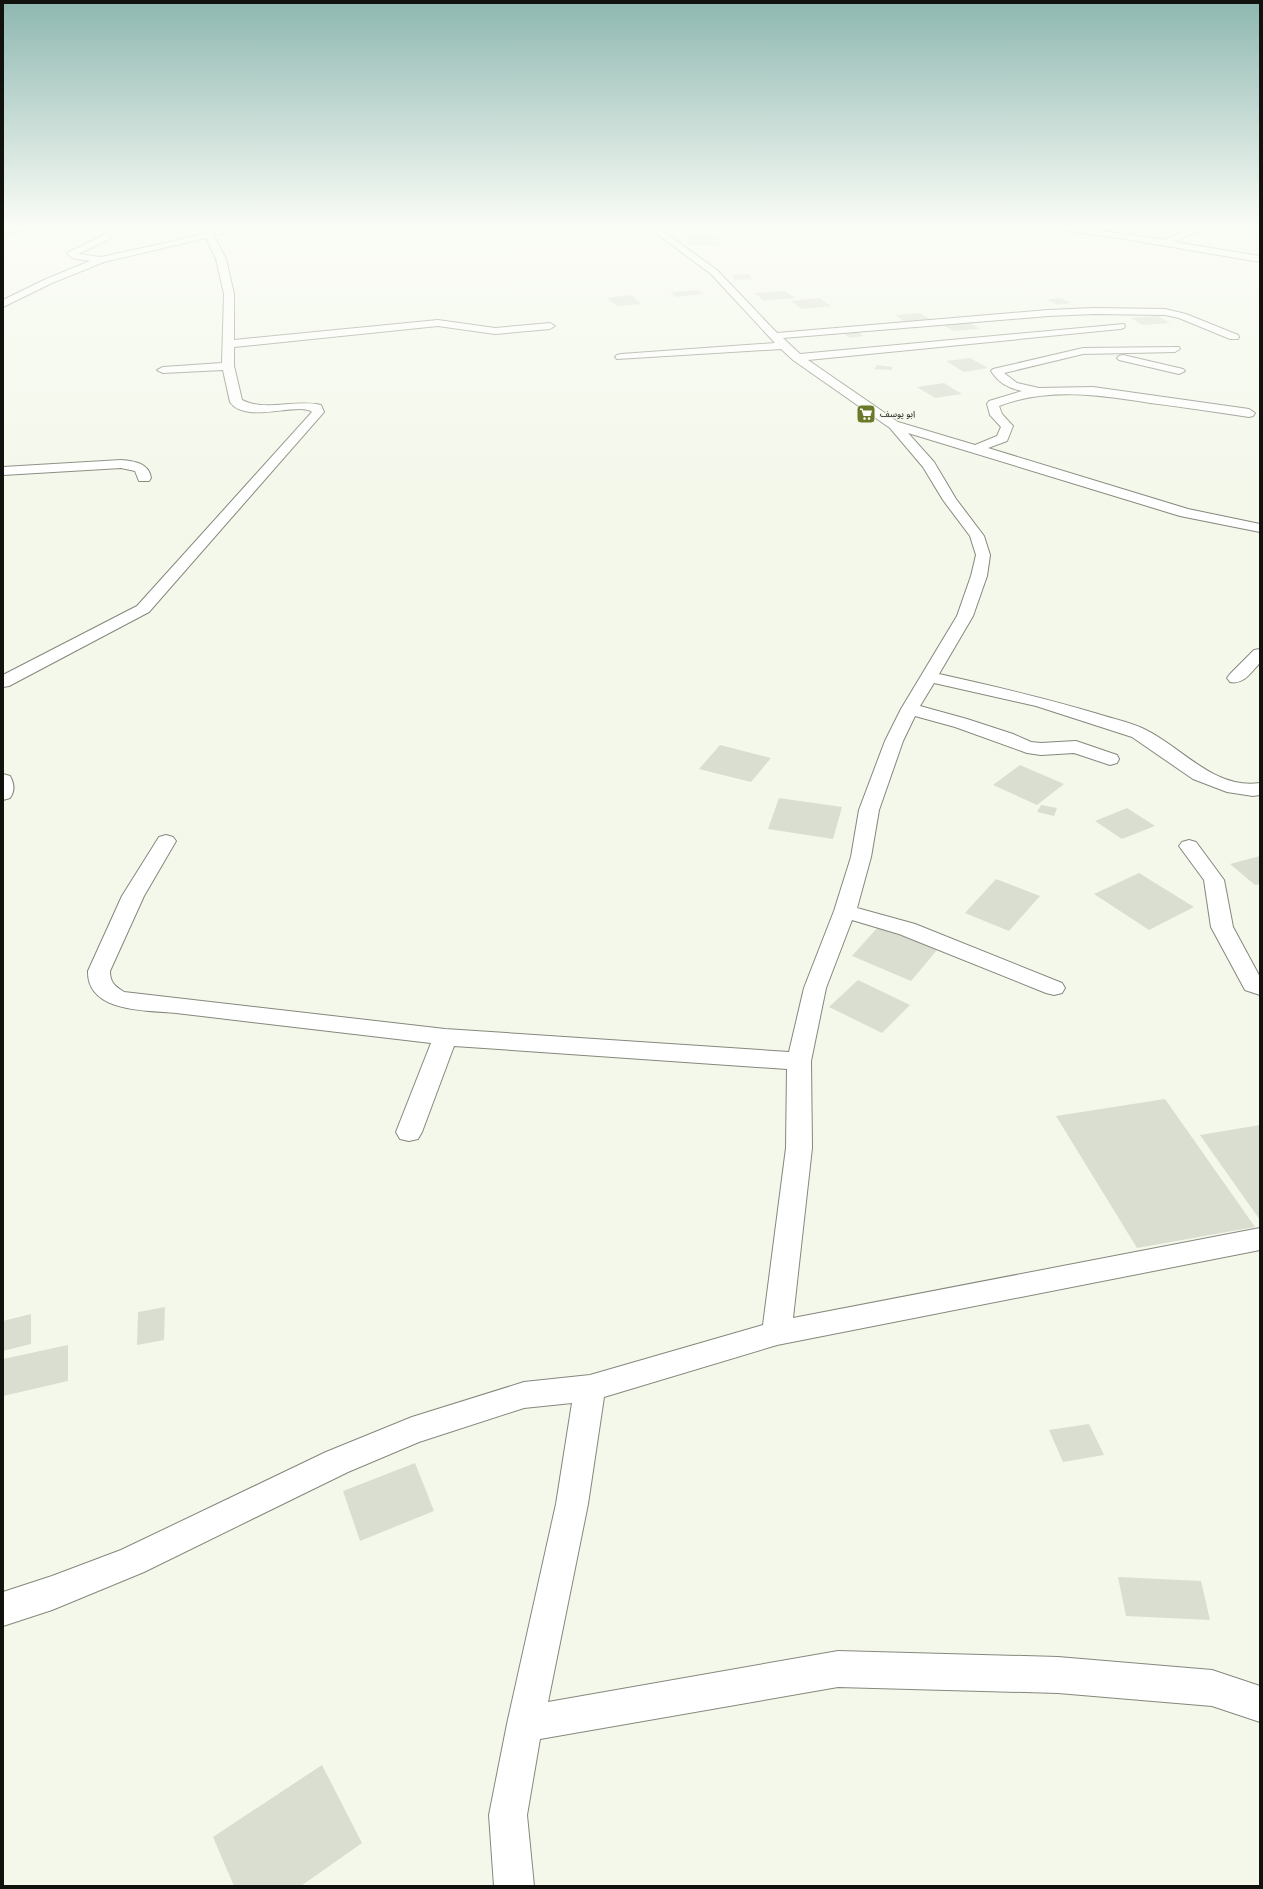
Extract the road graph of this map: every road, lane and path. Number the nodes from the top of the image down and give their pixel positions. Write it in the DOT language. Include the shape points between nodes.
graph roads {
  1 [pos="229,313"];
  2 [pos="755,313"];
  3 [pos="1046,313"];
  4 [pos="1170,313"];
  5 [pos="777,322"];
  6 [pos="762,323"];
  7 [pos="550,326"];
  8 [pos="1120,326"];
  9 [pos="774,336"];
  10 [pos="1234,337"];
  11 [pos="228,344"];
  12 [pos="783,346"];
  13 [pos="1175,348"];
  14 [pos="1103,351"];
  15 [pos="621,357"];
  16 [pos="798,358"];
  17 [pos="228,366"];
  18 [pos="164,370"];
  19 [pos="1179,371"];
  20 [pos="1109,381"];
  21 [pos="1068,390"];
  22 [pos="1036,391"];
  23 [pos="1249,413"];
  24 [pos="894,426"];
  25 [pos="977,449"];
  26 [pos="3,471"];
  27 [pos="144,478"];
  28 [pos="1260,528"];
  29 [pos="1260,654"];
  30 [pos="929,677"];
  31 [pos="1236,678"];
  32 [pos="3,682"];
  33 [pos="910,709"];
  34 [pos="1110,759"];
  35 [pos="3,780"];
  36 [pos="1260,789"];
  37 [pos="3,794"];
  38 [pos="166,841"];
  39 [pos="1189,846"];
  40 [pos="845,911"];
  41 [pos="1054,988"];
  42 [pos="1260,988"];
  43 [pos="445,1037"];
  44 [pos="799,1061"];
  45 [pos="409,1132"];
  46 [pos="1260,1239"];
  47 [pos="777,1333"];
  48 [pos="590,1388"];
  49 [pos="3,1609"];
  50 [pos="1260,1704"];
  51 [pos="525,1724"];
  52 [pos="514,1886"];
  1 -- 11 [label="street"];
  2 -- 6 [label="street"];
  3 -- 9 [label="street"];
  4 -- 10 [label="street"];
  5 -- 6 [label="street"];
  6 -- 9 [label="street"];
  7 -- 11 [label="street" via="495,331 438,323"];
  8 -- 16 [label="street"];
  9 -- 12 [label="street"];
  11 -- 17 [label="street"];
  12 -- 15 [label="street"];
  12 -- 16 [label="street"];
  13 -- 14 [label="street"];
  14 -- 19 [label="street" via="1134,362"];
  14 -- 22 [label="street" via="1082,351 997,371 1002,380"];
  16 -- 24 [label="street"];
  17 -- 18 [label="street"];
  17 -- 32 [label="street" via="234,399 239,404 257,408 309,406 317,408 317,413 143,609"];
  20 -- 21 [label="street"];
  21 -- 22 [label="street"];
  21 -- 23 [label="street" via="1093,391"];
  22 -- 25 [label="street" via="1011,396 993,404 996,415 1007,426 1003,438"];
  24 -- 25 [label="street"];
  24 -- 30 [label="street" via="930,465 950,500 977,536 984,555 965,616"];
  25 -- 28 [label="street" via="1185,513"];
  26 -- 27 [label="street" via="121,464 140,468 144,472"];
  29 -- 31 [label="street"];
  30 -- 33 [label="street"];
  30 -- 36 [label="street" via="1041,702 1138,733 1200,775 1228,786"];
  33 -- 34 [label="street" via="974,727 1027,747 1076,747"];
  33 -- 40 [label="street" via="894,741 869,810 861,857"];
  35 -- 37 [label="street"];
  38 -- 43 [label="street" via="134,896 99,971 101,984 111,995 125,1001"];
  39 -- 42 [label="street" via="1214,880 1222,927 1254,985"];
  40 -- 41 [label="street" via="907,929"];
  40 -- 44 [label="street" via="815,988"];
  43 -- 44 [label="street"];
  43 -- 45 [label="street"];
  44 -- 47 [label="street" via="799,1148"];
  46 -- 47 [label="street"];
  47 -- 48 [label="street"];
  48 -- 49 [label="street" via="524,1395 412,1431 337,1462 132,1561 52,1593"];
  48 -- 51 [label="street" via="572,1504"];
  50 -- 51 [label="street" via="1212,1688 1058,1675 838,1669"];
  51 -- 52 [label="street" via="508,1815"];
}
